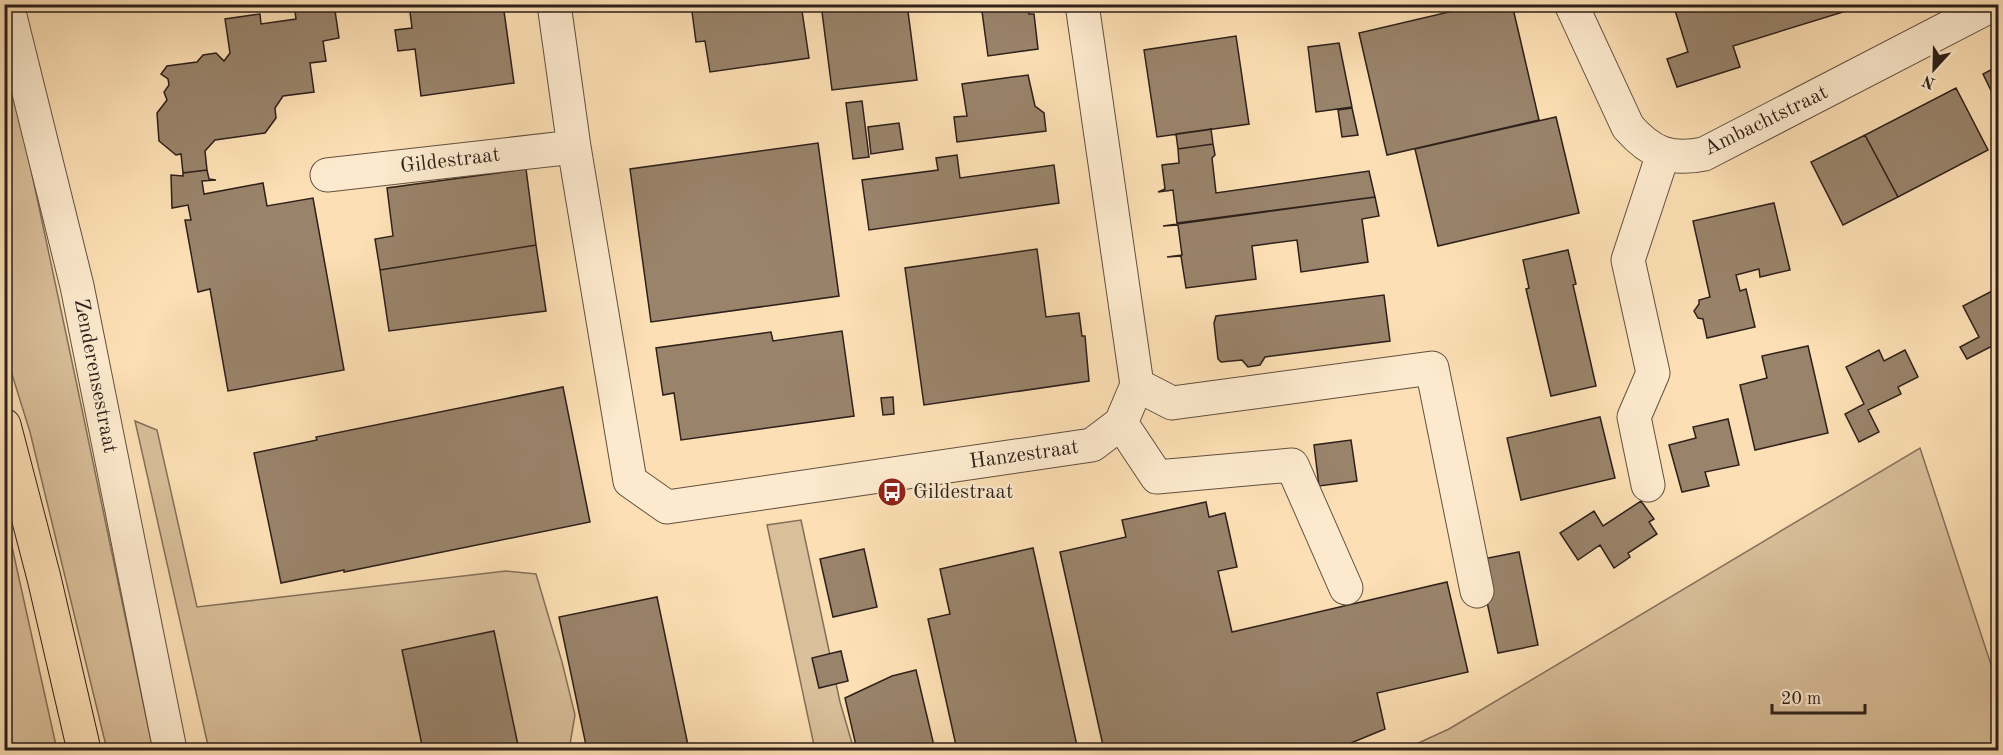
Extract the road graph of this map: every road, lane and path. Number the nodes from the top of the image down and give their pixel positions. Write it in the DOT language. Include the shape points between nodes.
graph roads {
  1 [pos="7,4"];
  2 [pos="554,4"];
  3 [pos="1082,4"];
  4 [pos="1571,4"];
  5 [pos="1994,4"];
  6 [pos="574,147"];
  7 [pos="1663,154"];
  8 [pos="327,175"];
  9 [pos="1137,385"];
  10 [pos="1121,423"];
  11 [pos="4,426"];
  12 [pos="1648,485"];
  13 [pos="1346,588"];
  14 [pos="1477,591"];
  15 [pos="84,750"];
  16 [pos="170,750"];
  1 -- 16 [label="street, Zenderensestraat" via="77,286"];
  2 -- 6 [label="street"];
  3 -- 9 [label="street"];
  4 -- 7 [label="street, Ambachtstraat" via="1628,128 1643,144"];
  5 -- 7 [label="street, Ambachtstraat" via="1704,154 1684,158"];
  6 -- 8 [label="street, Gildestraat"];
  6 -- 10 [label="street, Hanzestraat" via="630,481 667,507 1092,445"];
  7 -- 12 [label="street" via="1628,260 1653,373 1634,417"];
  9 -- 10 [label="street, Hanzestraat"];
  9 -- 14 [label="street" via="1172,403 1432,368"];
  10 -- 13 [label="street" via="1157,477 1292,465"];
  11 -- 15 [label="main road"];
}
